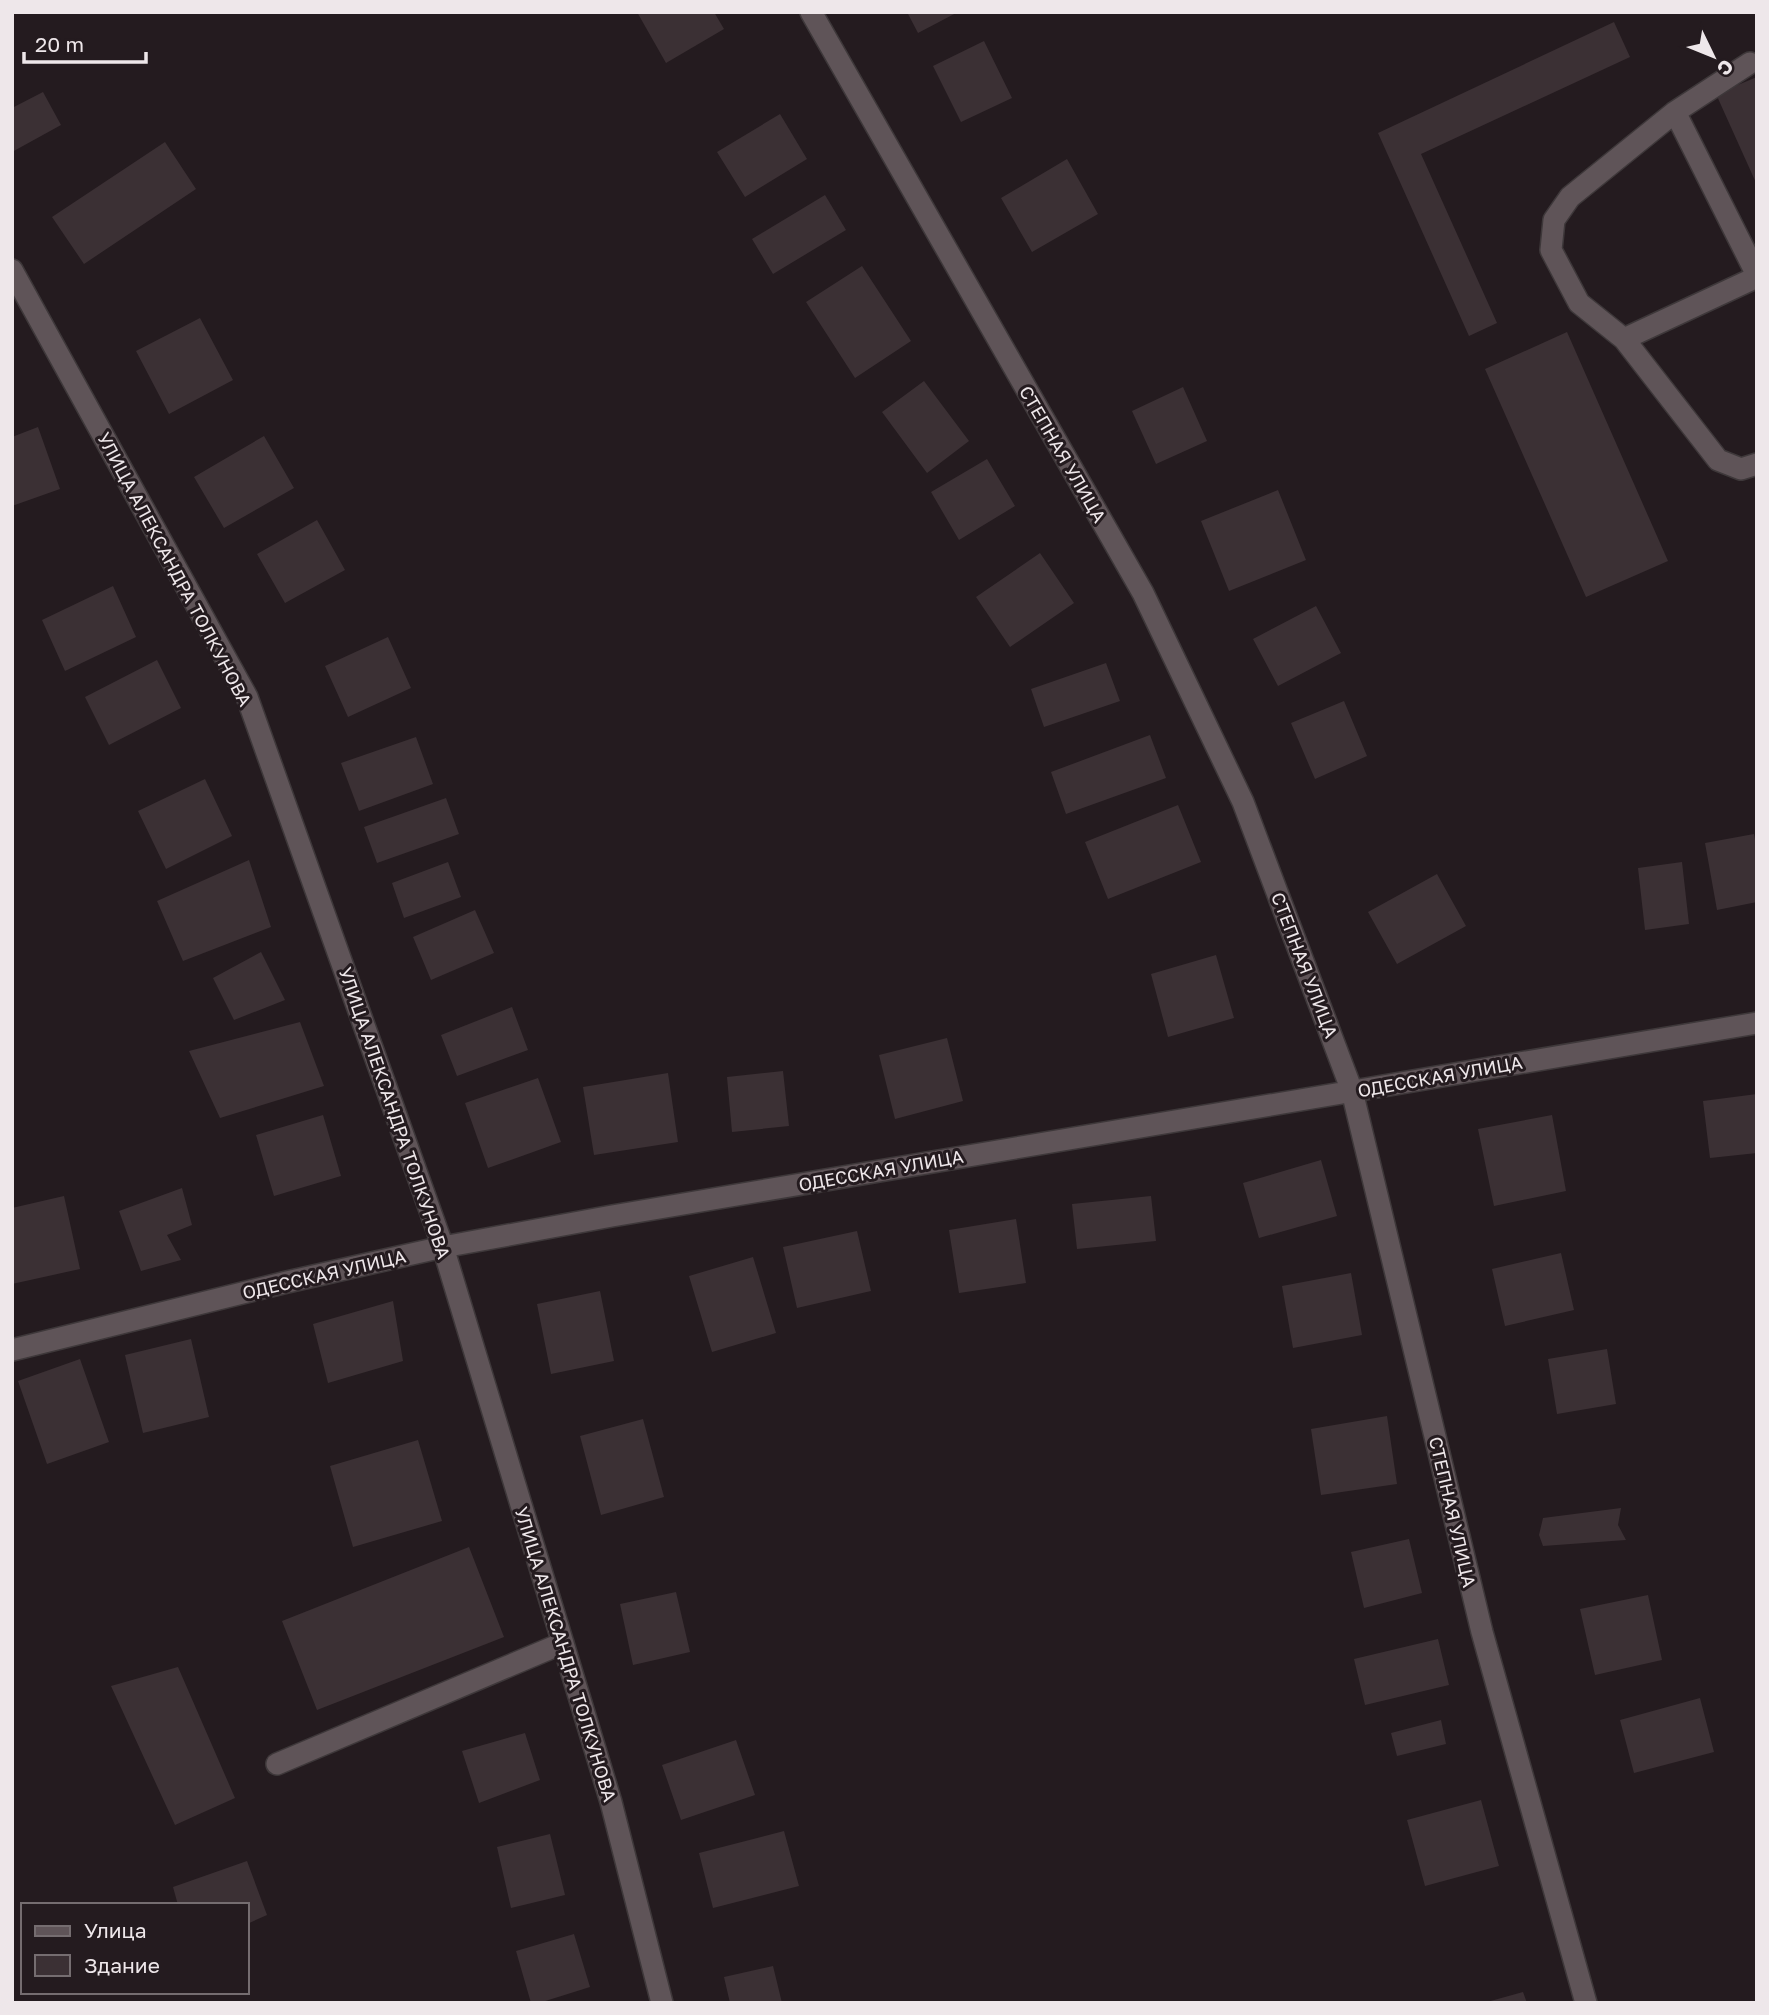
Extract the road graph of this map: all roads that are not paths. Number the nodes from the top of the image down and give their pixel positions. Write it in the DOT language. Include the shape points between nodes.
graph roads {
  1 [pos="811,12"];
  2 [pos="1750,63"];
  3 [pos="1675,112"];
  4 [pos="12,270"];
  5 [pos="1757,276"];
  6 [pos="1624,339"];
  7 [pos="1757,464"];
  8 [pos="1757,1023"];
  9 [pos="1352,1091"];
  10 [pos="443,1247"];
  11 [pos="12,1350"];
  12 [pos="563,1643"];
  13 [pos="277,1764"];
  14 [pos="662,2003"];
  15 [pos="1586,2003"];
  1 -- 9 [label="street, СТЕПНАЯ УЛИЦА" via="1143,593 1243,802"];
  2 -- 3 [label="street"];
  3 -- 5 [label="street"];
  3 -- 6 [label="street" via="1570,197 1553,219 1551,250 1579,303"];
  4 -- 10 [label="street, УЛИЦА АЛЕКСАНДРА ТОЛКУНОВА" via="247,697"];
  5 -- 6 [label="street"];
  6 -- 7 [label="street" via="1718,460 1741,469"];
  8 -- 9 [label="street, ОДЕССКАЯ УЛИЦА"];
  9 -- 10 [label="street, ОДЕССКАЯ УЛИЦА"];
  9 -- 15 [label="street, СТЕПНАЯ УЛИЦА" via="1482,1632"];
  10 -- 11 [label="street, ОДЕССКАЯ УЛИЦА"];
  10 -- 12 [label="street, УЛИЦА АЛЕКСАНДРА ТОЛКУНОВА"];
  12 -- 13 [label="street"];
  12 -- 14 [label="street, УЛИЦА АЛЕКСАНДРА ТОЛКУНОВА" via="611,1802"];
}
